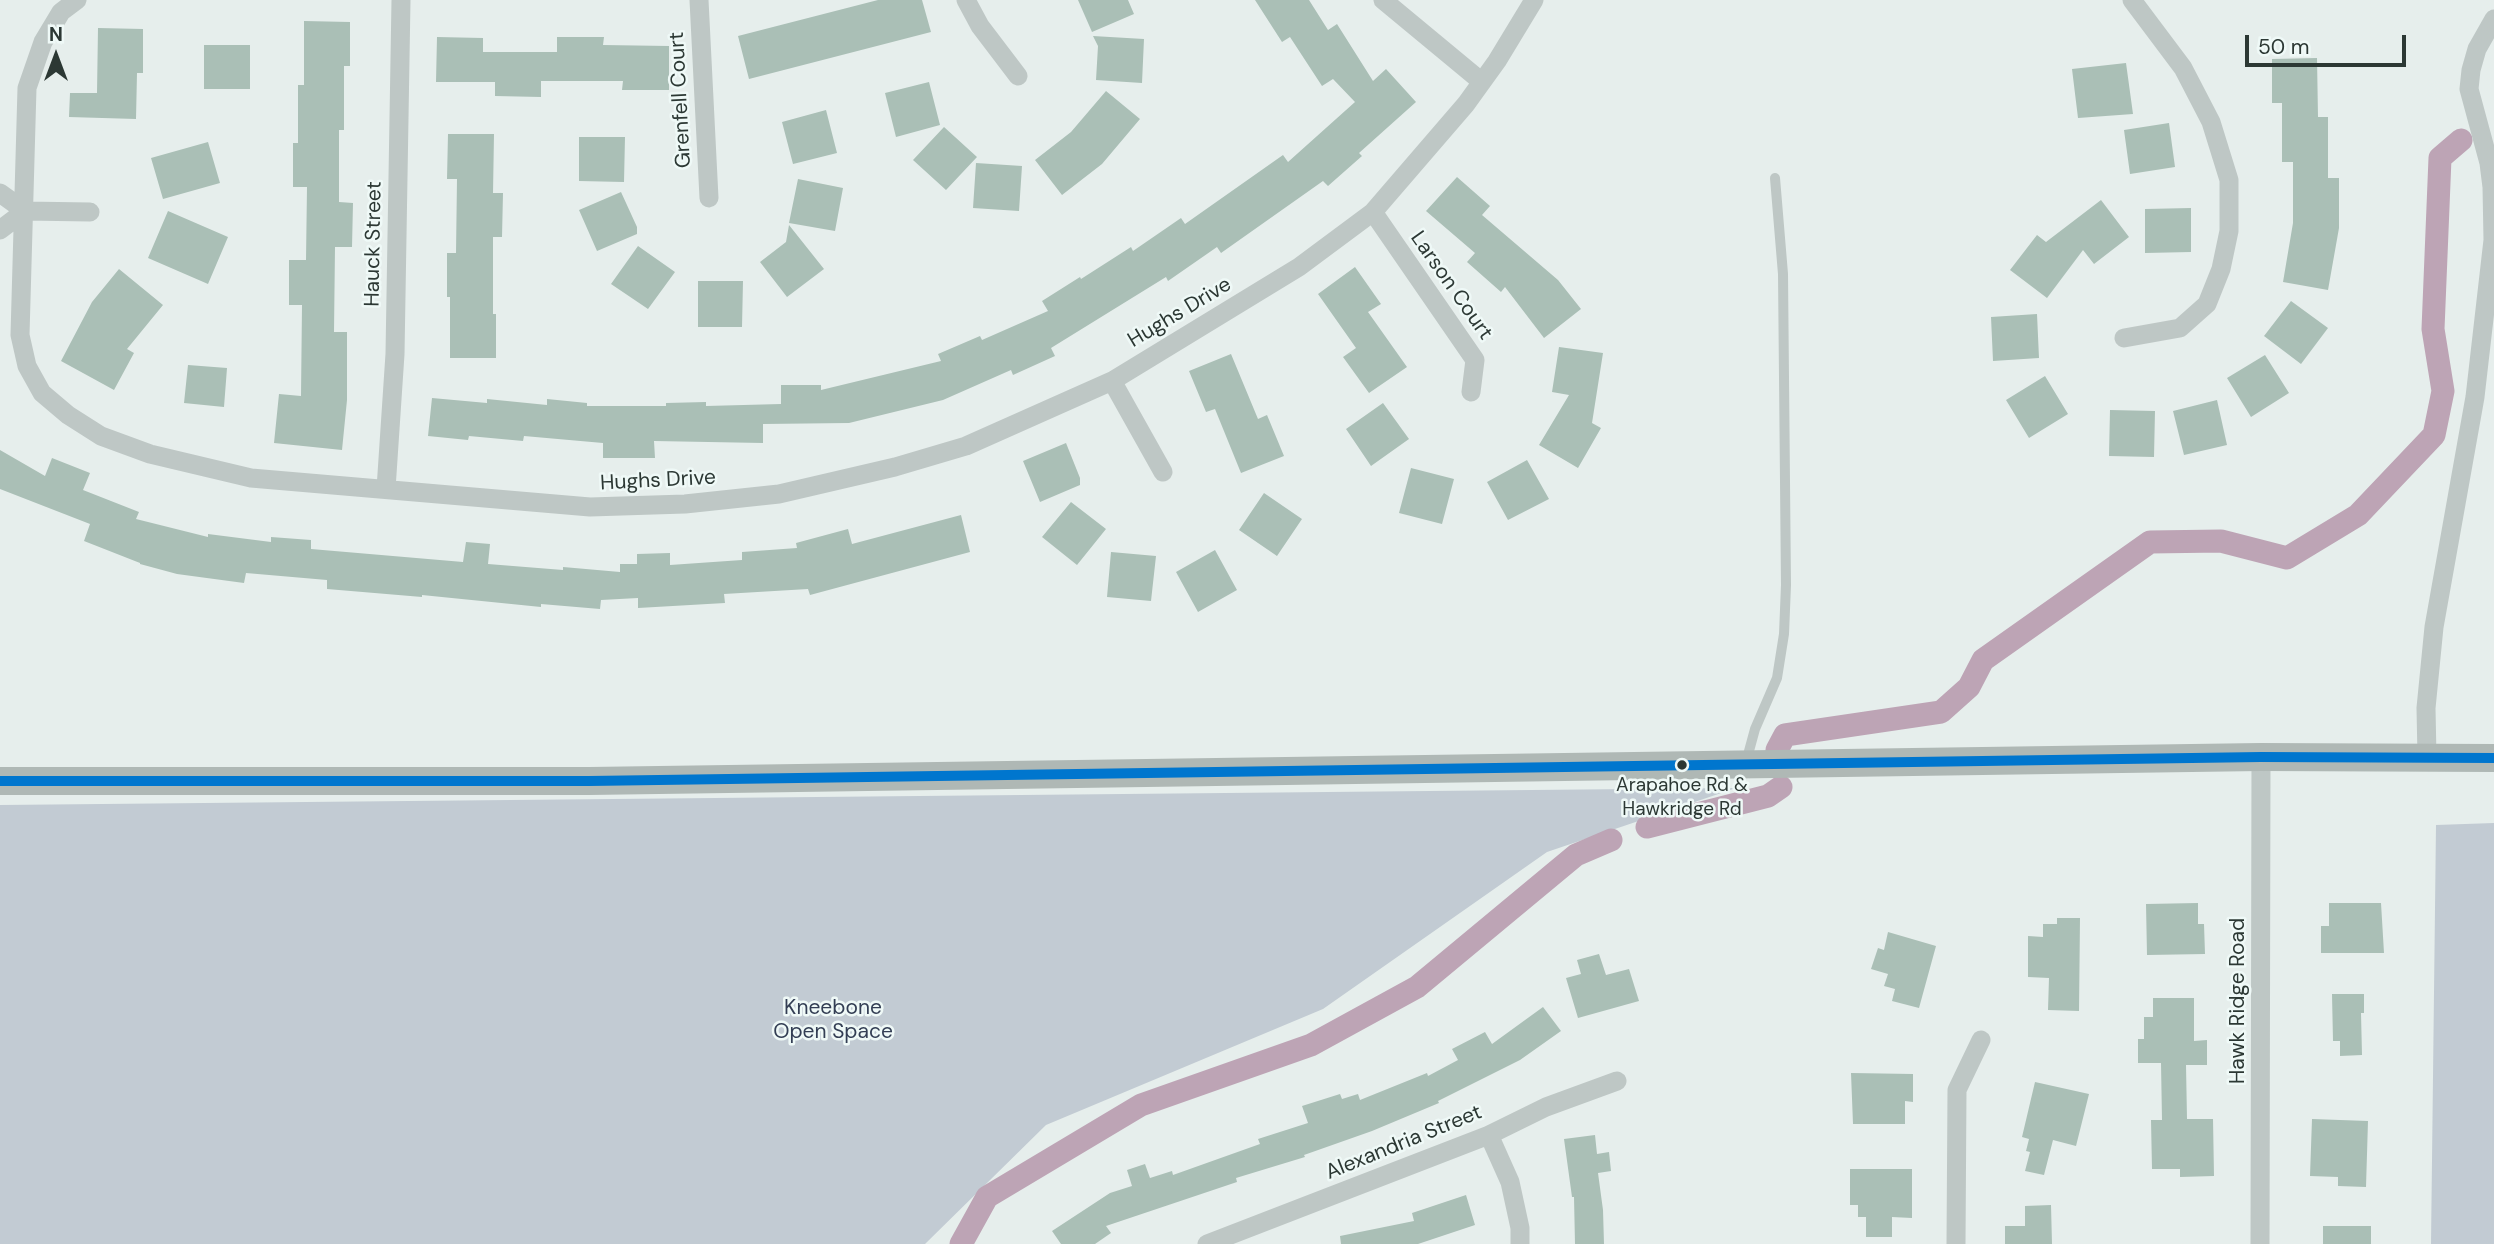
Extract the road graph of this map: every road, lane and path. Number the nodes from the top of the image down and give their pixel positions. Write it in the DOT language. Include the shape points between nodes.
graph roads {
  1 [pos="76,0"];
  2 [pos="401,0"];
  3 [pos="699,0"];
  4 [pos="966,0"];
  5 [pos="1383,0"];
  6 [pos="1534,0"];
  7 [pos="2132,0"];
  8 [pos="2494,19"];
  9 [pos="1018,76"];
  10 [pos="1482,82"];
  11 [pos="1775,178"];
  12 [pos="0,193"];
  13 [pos="709,198"];
  14 [pos="25,211"];
  15 [pos="90,212"];
  16 [pos="1373,212"];
  17 [pos="0,230"];
  18 [pos="2124,338"];
  19 [pos="1112,381"];
  20 [pos="1471,392"];
  21 [pos="1163,472"];
  22 [pos="386,489"];
  23 [pos="2261,757"];
  24 [pos="2427,757"];
  25 [pos="2494,758"];
  26 [pos="1746,764"];
  27 [pos="0,781"];
  28 [pos="1981,1040"];
  29 [pos="1617,1082"];
  30 [pos="1489,1135"];
  31 [pos="1207,1244"];
  32 [pos="1520,1244"];
  33 [pos="1956,1244"];
  34 [pos="2260,1244"];
  1 -- 14 [label="street, Hughs Drive" via="61,12 43,42 27,88"];
  2 -- 22 [label="street, Hauck Street" via="395,354"];
  3 -- 13 [label="street, Grenfell Court"];
  4 -- 9 [label="street"];
  5 -- 10 [label="street"];
  6 -- 10 [label="street, Hughs Drive"];
  7 -- 18 [label="street" via="2183,68 2211,122 2229,180 2229,231 2207,304 2180,328"];
  8 -- 24 [label="street" via="2477,50 2469,89 2489,163 2492,254 2475,397 2434,627 2426,708"];
  10 -- 16 [label="street, Hughs Drive"];
  11 -- 26 [label="lane" via="1783,274 1784,634 1777,678"];
  12 -- 14 [label="street"];
  14 -- 15 [label="street"];
  14 -- 17 [label="street"];
  14 -- 22 [label="street, Hughs Drive" via="20,335 27,366 42,393 68,415 101,436 150,454 251,478"];
  16 -- 19 [label="street, Hughs Drive" via="1298,267"];
  16 -- 20 [label="street, Larson Court" via="1475,360"];
  19 -- 21 [label="street"];
  19 -- 22 [label="street, Hughs Drive" via="966,446 779,494 685,504 590,507"];
  23 -- 24 [label="main road"];
  23 -- 26 [label="main road"];
  23 -- 34 [label="street, Hawk Ridge Road"];
  24 -- 25 [label="main road"];
  26 -- 27 [label="main road" via="589,781"];
  28 -- 33 [label="street" via="1957,1090"];
  29 -- 30 [label="street, Alexandria Street" via="1546,1107"];
  30 -- 31 [label="street, Alexandria Street"];
  30 -- 32 [label="street" via="1510,1182"];
}
